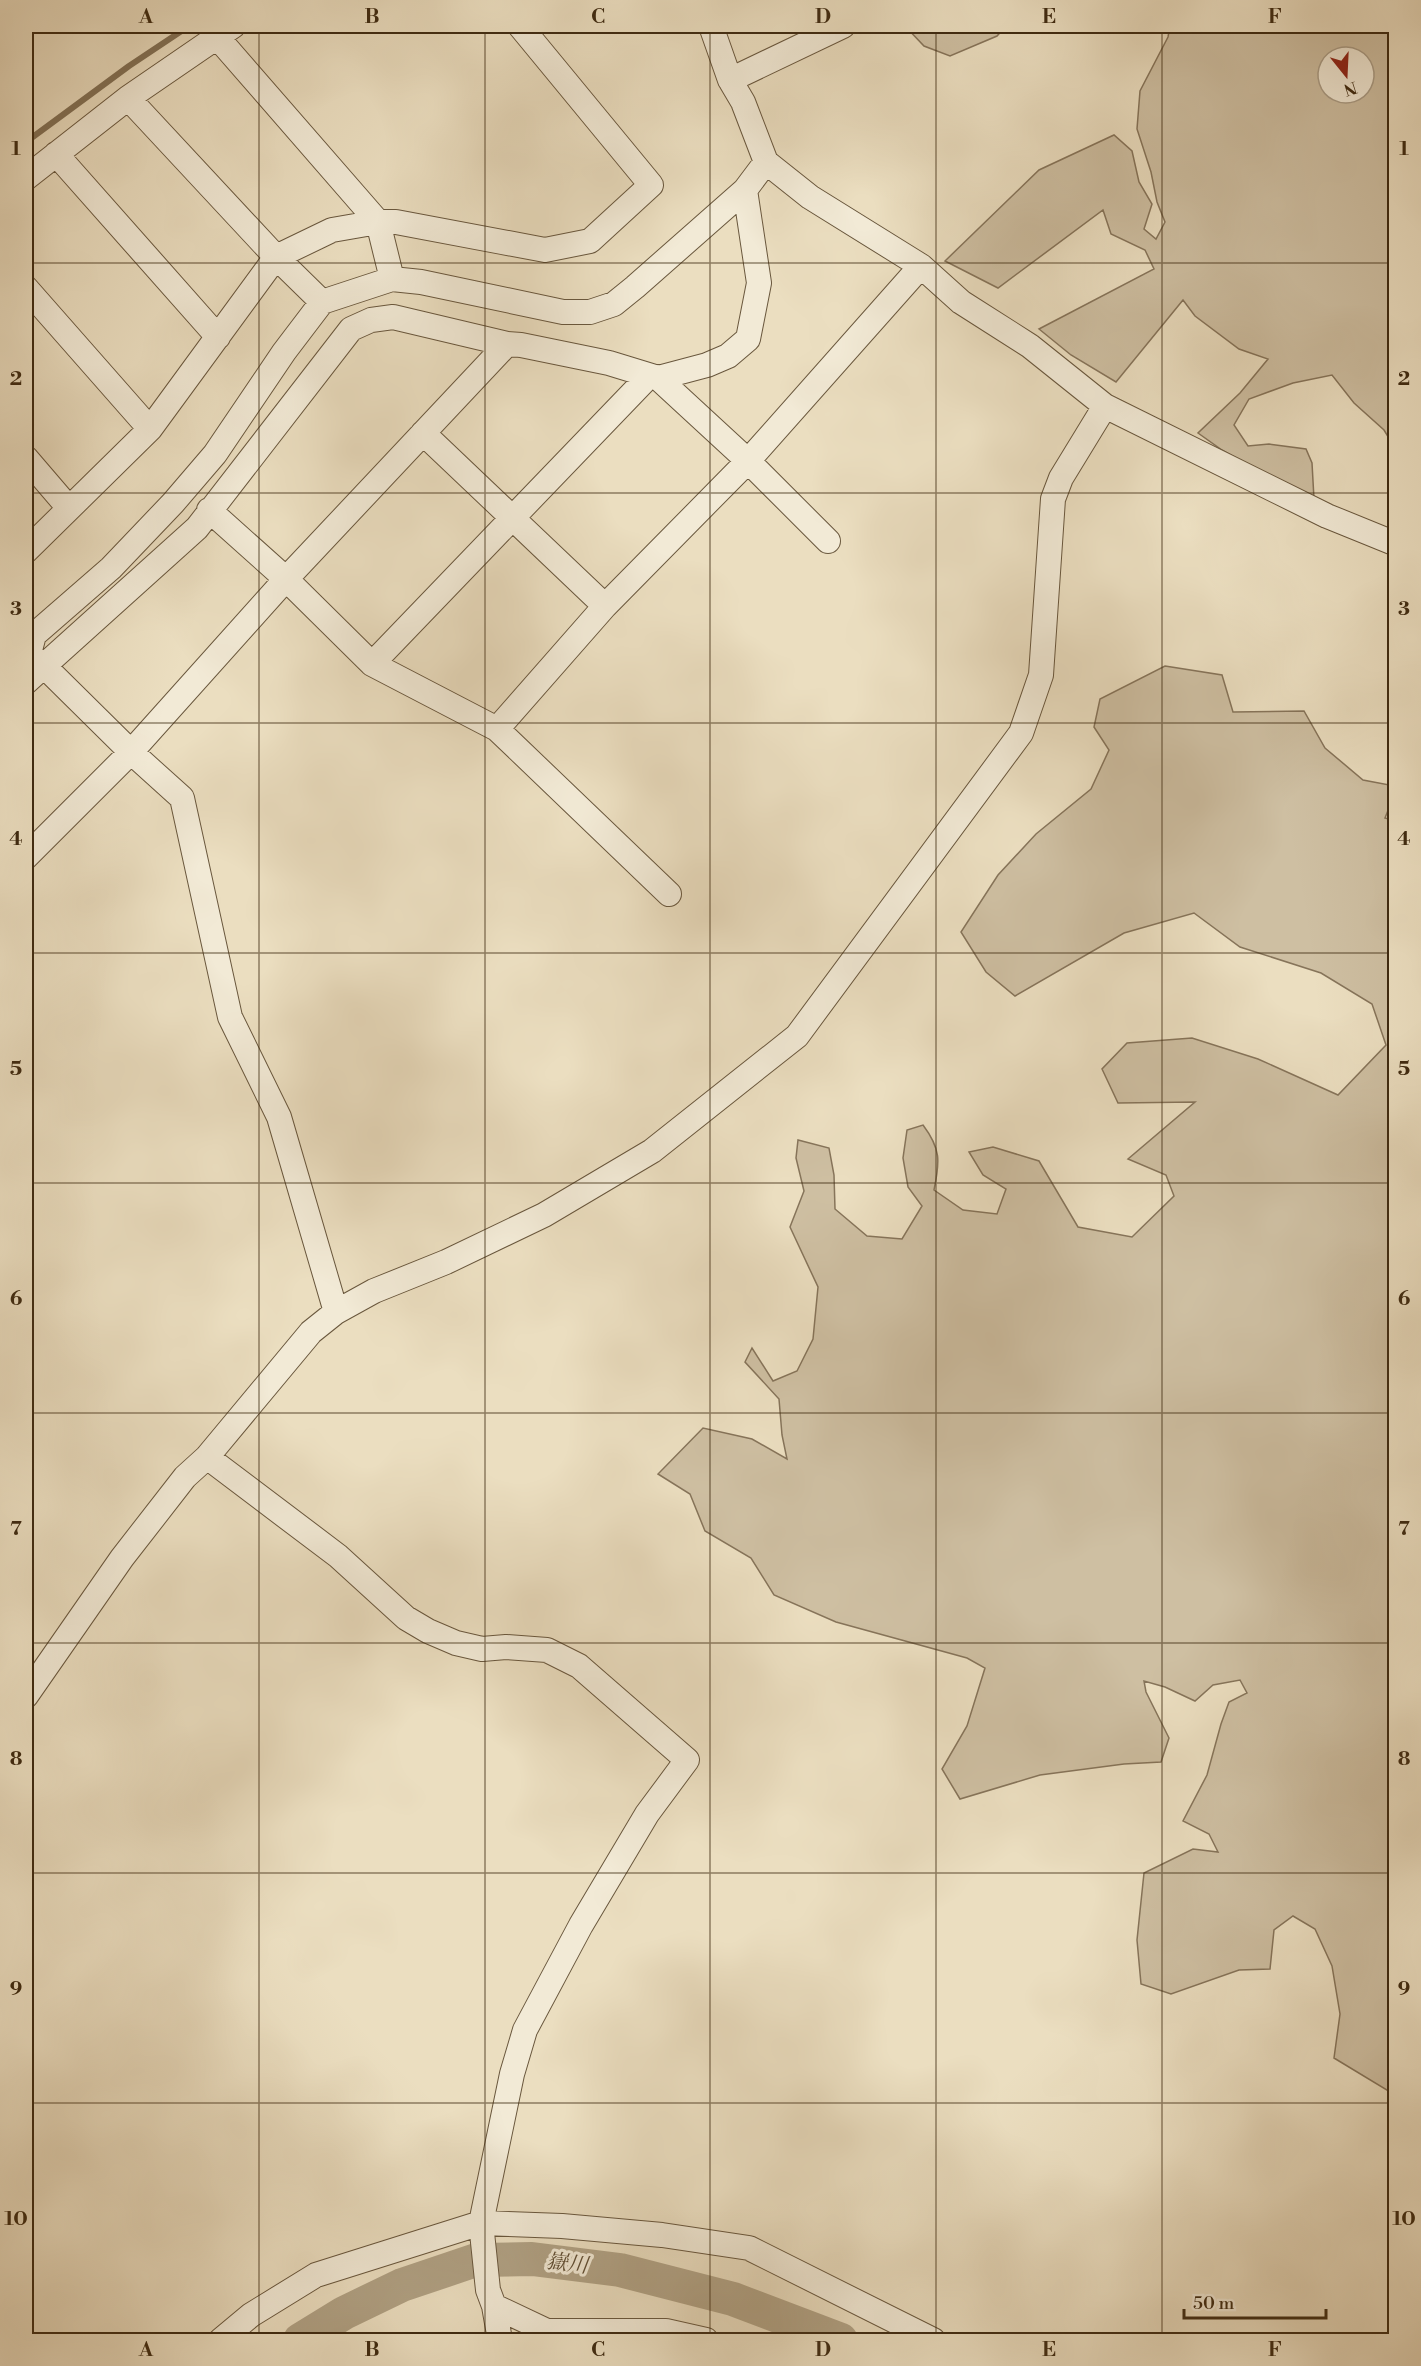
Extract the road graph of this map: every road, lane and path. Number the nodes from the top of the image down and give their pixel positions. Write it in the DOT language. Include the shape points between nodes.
graph roads {
  1 [pos="519,26"];
  2 [pos="711,26"];
  3 [pos="843,26"];
  4 [pos="225,32"];
  5 [pos="730,80"];
  6 [pos="128,98"];
  7 [pos="56,154"];
  8 [pos="766,162"];
  9 [pos="26,178"];
  10 [pos="746,190"];
  11 [pos="378,222"];
  12 [pos="276,257"];
  13 [pos="921,266"];
  14 [pos="392,279"];
  15 [pos="26,288"];
  16 [pos="322,302"];
  17 [pos="218,337"];
  18 [pos="507,344"];
  19 [pos="653,377"];
  20 [pos="1105,406"];
  21 [pos="150,429"];
  22 [pos="423,433"];
  23 [pos="26,458"];
  24 [pos="748,461"];
  25 [pos="68,507"];
  26 [pos="209,510"];
  27 [pos="512,519"];
  28 [pos="828,541"];
  29 [pos="1395,544"];
  30 [pos="26,551"];
  31 [pos="286,579"];
  32 [pos="605,606"];
  33 [pos="31,647"];
  34 [pos="372,664"];
  35 [pos="26,682"];
  36 [pos="497,729"];
  37 [pos="130,752"];
  38 [pos="26,857"];
  39 [pos="669,894"];
  40 [pos="336,1312"];
  41 [pos="207,1457"];
  42 [pos="26,1696"];
  43 [pos="482,2231"];
  44 [pos="491,2298"];
  45 [pos="221,2340"];
  46 [pos="500,2340"];
  47 [pos="706,2340"];
  48 [pos="933,2340"];
  1 -- 11 [label="street" via="651,185 590,241 545,250"];
  2 -- 5 [label="street"];
  3 -- 5 [label="street"];
  4 -- 6 [label="street"];
  4 -- 11 [label="street"];
  5 -- 8 [label="street" via="743,102"];
  6 -- 7 [label="street"];
  6 -- 12 [label="street"];
  7 -- 9 [label="street"];
  7 -- 17 [label="street"];
  8 -- 10 [label="street"];
  8 -- 13 [label="street" via="810,197"];
  10 -- 14 [label="street" via="614,304 590,312 563,312"];
  10 -- 19 [label="street" via="759,283 748,339 728,356 707,365"];
  11 -- 12 [label="street" via="332,230"];
  11 -- 14 [label="street"];
  12 -- 16 [label="street"];
  12 -- 17 [label="street"];
  13 -- 20 [label="street" via="961,302 1030,346"];
  13 -- 24 [label="street"];
  14 -- 16 [label="street"];
  15 -- 21 [label="street"];
  16 -- 33 [label="street" via="215,454 111,568"];
  17 -- 21 [label="street"];
  18 -- 19 [label="street" via="609,363"];
  18 -- 22 [label="street"];
  18 -- 26 [label="street" via="393,317 371,320 351,329"];
  19 -- 24 [label="street"];
  19 -- 27 [label="street"];
  20 -- 29 [label="street" via="1328,516"];
  20 -- 40 [label="street" via="1061,478 1053,499 1041,675 1021,733 798,1036 652,1151 544,1215"];
  21 -- 25 [label="street"];
  22 -- 27 [label="street"];
  22 -- 31 [label="street"];
  23 -- 25 [label="street"];
  24 -- 28 [label="street"];
  24 -- 32 [label="street"];
  25 -- 30 [label="street"];
  26 -- 31 [label="street"];
  26 -- 33 [label="street" via="197,528 105,612"];
  27 -- 32 [label="street"];
  27 -- 34 [label="street"];
  31 -- 34 [label="street"];
  31 -- 37 [label="street"];
  32 -- 36 [label="street"];
  33 -- 35 [label="street"];
  33 -- 37 [label="street"];
  34 -- 36 [label="street"];
  36 -- 39 [label="street"];
  37 -- 38 [label="street"];
  37 -- 40 [label="street" via="182,798 230,1017 279,1117"];
  40 -- 41 [label="street" via="311,1332"];
  41 -- 42 [label="street" via="185,1477 122,1558"];
  41 -- 43 [label="street" via="338,1556 420,1627 456,1643 482,1649 547,1650 579,1666 687,1760 647,1814 525,2030 512,2074"];
  43 -- 44 [label="street"];
  43 -- 45 [label="street" via="316,2275 250,2315"];
  43 -- 48 [label="street" via="562,2226 749,2248"];
  44 -- 46 [label="street"];
  44 -- 47 [label="street" via="546,2331 666,2331"];
}
